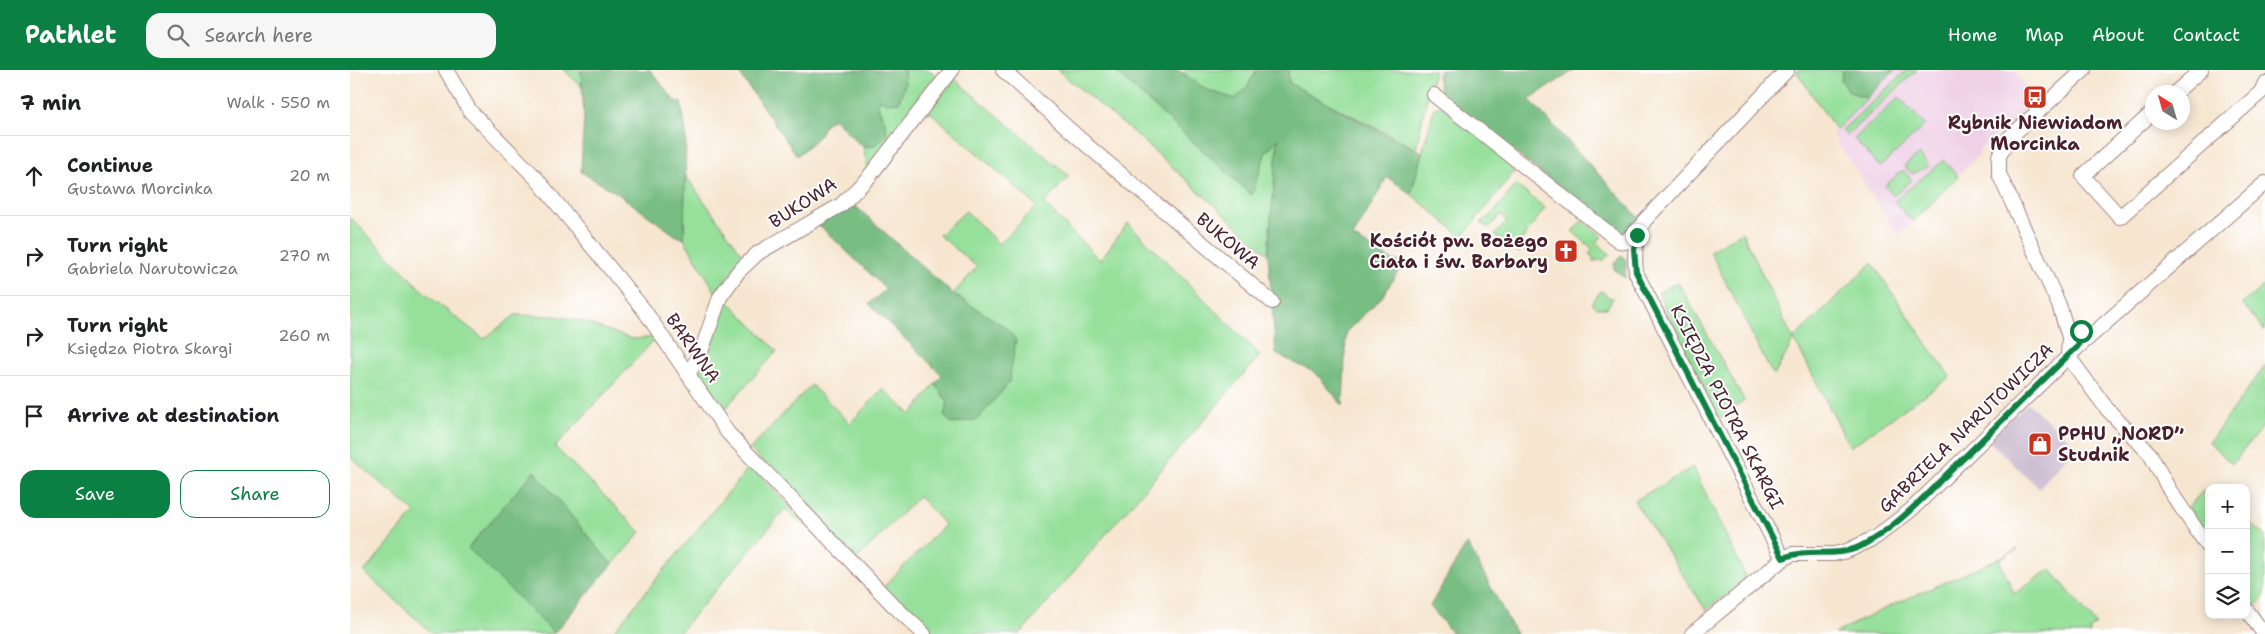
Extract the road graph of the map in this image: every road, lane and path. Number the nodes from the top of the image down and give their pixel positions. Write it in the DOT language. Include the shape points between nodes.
graph roads {
  1 [pos="446,70"];
  2 [pos="952,70"];
  3 [pos="1003,70"];
  4 [pos="1787,70"];
  5 [pos="2084,70"];
  6 [pos="2201,70"];
  7 [pos="2265,83"];
  8 [pos="2184,85"];
  9 [pos="1434,95"];
  10 [pos="2145,119"];
  11 [pos="2265,183"];
  12 [pos="1644,221"];
  13 [pos="1602,228"];
  14 [pos="1636,272"];
  15 [pos="1272,302"];
  16 [pos="2075,337"];
  17 [pos="2068,356"];
  18 [pos="689,373"];
  19 [pos="2205,542"];
  20 [pos="1783,558"];
  21 [pos="2250,615"];
  22 [pos="924,634"];
  23 [pos="1692,634"];
  24 [pos="2264,634"];
  1 -- 18 [label="street, BARWNA" via="470,111 536,178 584,235"];
  2 -- 18 [label="street, BUKOWA" via="868,178 841,205 758,253 738,272 720,297 701,352"];
  3 -- 15 [label="street, BUKOWA" via="1089,148"];
  4 -- 12 [label="street, KSIĘDZA PIOTRA SKARGI"];
  5 -- 16 [label="street" via="2009,138 1998,162 2001,181"];
  6 -- 8 [label="street"];
  7 -- 10 [label="street" via="2261,92 2120,217 2083,176"];
  9 -- 13 [label="street, KSIĘDZA PIOTRA SKARGI"];
  11 -- 16 [label="street, GABRIELA NARUTOWICZA" via="2094,333"];
  12 -- 13 [label="street, KSIĘDZA PIOTRA SKARGI" via="1625,242"];
  12 -- 14 [label="street, KSIĘDZA PIOTRA SKARGI" via="1634,249"];
  13 -- 14 [label="street, KSIĘDZA PIOTRA SKARGI"];
  14 -- 20 [label="street, KSIĘDZA PIOTRA SKARGI"];
  16 -- 17 [label="street, GABRIELA NARUTOWICZA"];
  17 -- 19 [label="street" via="2107,409 2150,454"];
  17 -- 20 [label="street, GABRIELA NARUTOWICZA" via="1911,510 1876,537 1848,551 1792,554"];
  18 -- 22 [label="street, BARWNA" via="728,433 893,606"];
  20 -- 23 [label="street"];
  21 -- 24 [label="street"];
}
